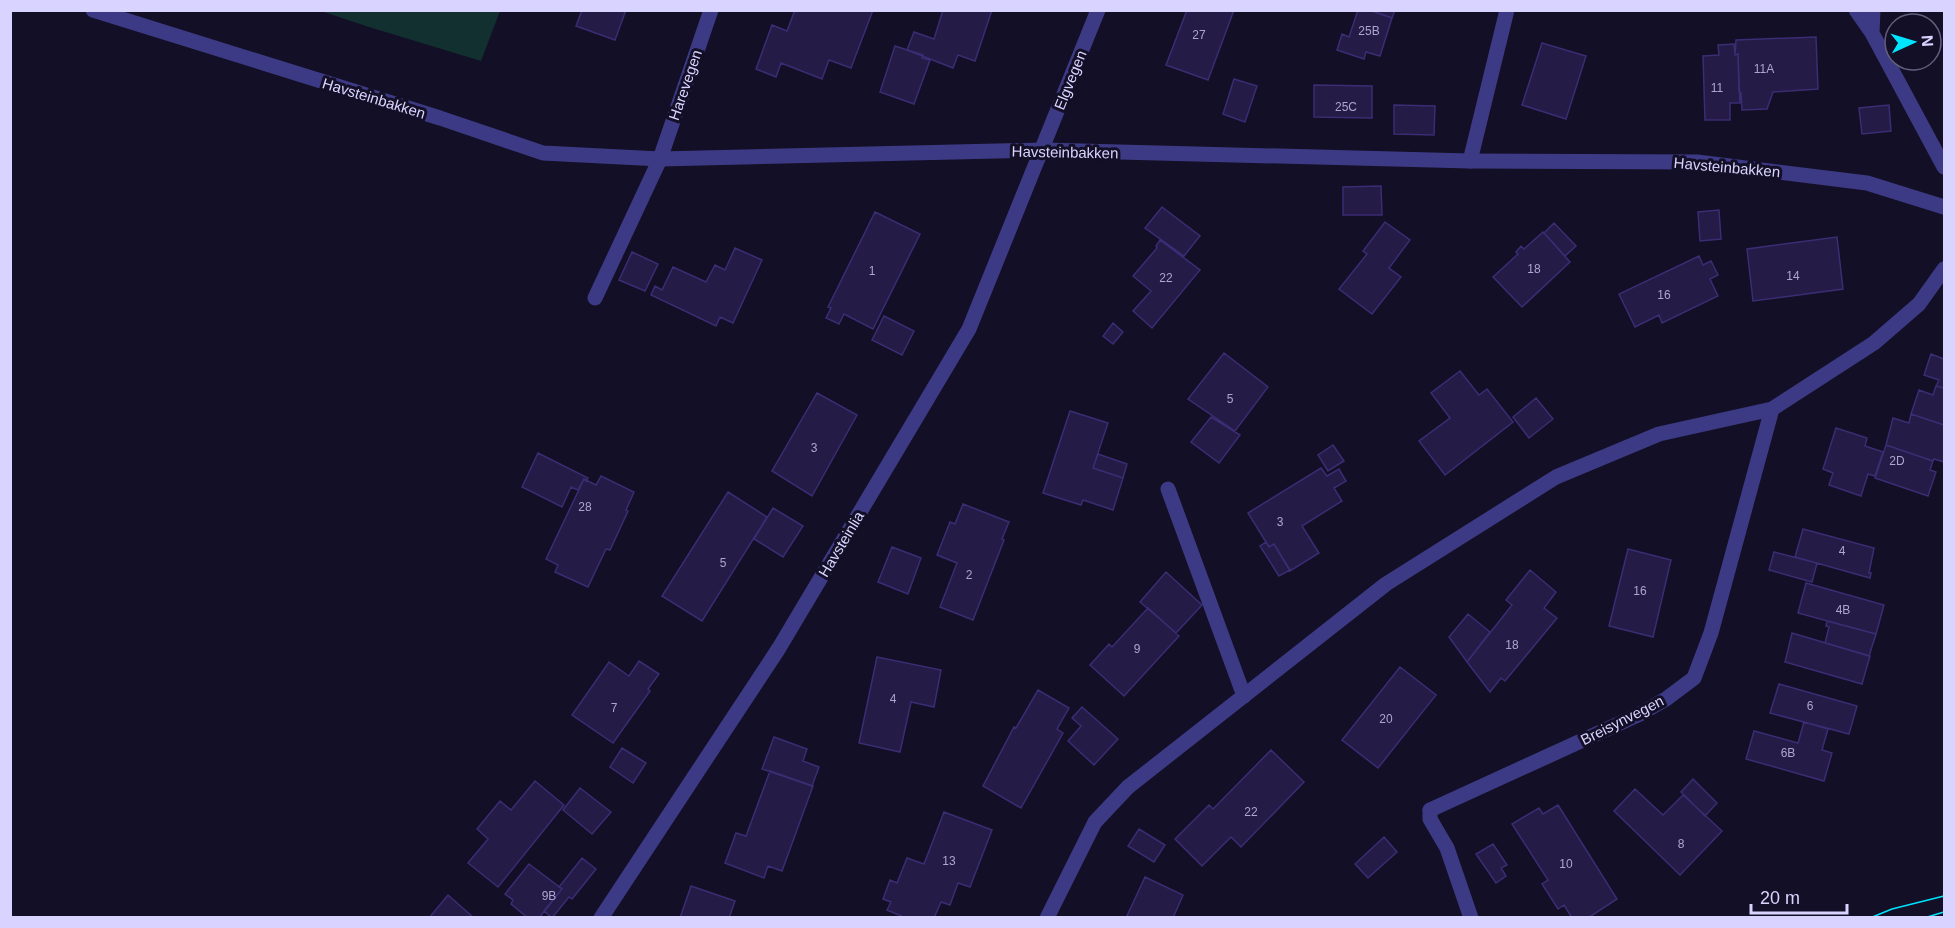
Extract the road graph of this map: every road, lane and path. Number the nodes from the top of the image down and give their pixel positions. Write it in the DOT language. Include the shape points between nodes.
graph roads {
  1 [pos="93,10"];
  2 [pos="711,10"];
  3 [pos="1098,10"];
  4 [pos="1856,10"];
  5 [pos="1873,10"];
  6 [pos="1505,11"];
  7 [pos="1872,33"];
  8 [pos="1042,150"];
  9 [pos="660,159"];
  10 [pos="1470,161"];
  11 [pos="1944,167"];
  12 [pos="1944,207"];
  13 [pos="1944,269"];
  14 [pos="595,298"];
  15 [pos="1772,409"];
  16 [pos="1168,489"];
  17 [pos="1244,696"];
  18 [pos="601,918"];
  19 [pos="1047,918"];
  20 [pos="1471,918"];
  1 -- 9 [label="street, Havsteinbakken" via="543,153"];
  2 -- 9 [label="street, Harevegen"];
  3 -- 8 [label="street, Elgvegen"];
  4 -- 7 [label="street"];
  5 -- 7 [label="street"];
  6 -- 10 [label="street"];
  7 -- 11 [label="street"];
  8 -- 9 [label="street, Havsteinbakken"];
  8 -- 10 [label="street, Havsteinbakken"];
  8 -- 18 [label="street, Havsteinlia" via="969,328 779,648"];
  9 -- 14 [label="street"];
  10 -- 12 [label="street, Havsteinbakken" via="1697,162 1867,183"];
  13 -- 15 [label="street" via="1919,304 1874,343"];
  15 -- 17 [label="street" via="1659,434 1556,477 1386,584"];
  15 -- 20 [label="street, Breisynvegen" via="1711,633 1694,678 1640,714 1430,810 1430,819 1447,848"];
  16 -- 17 [label="street"];
  17 -- 19 [label="street" via="1128,787 1095,822"];
}
